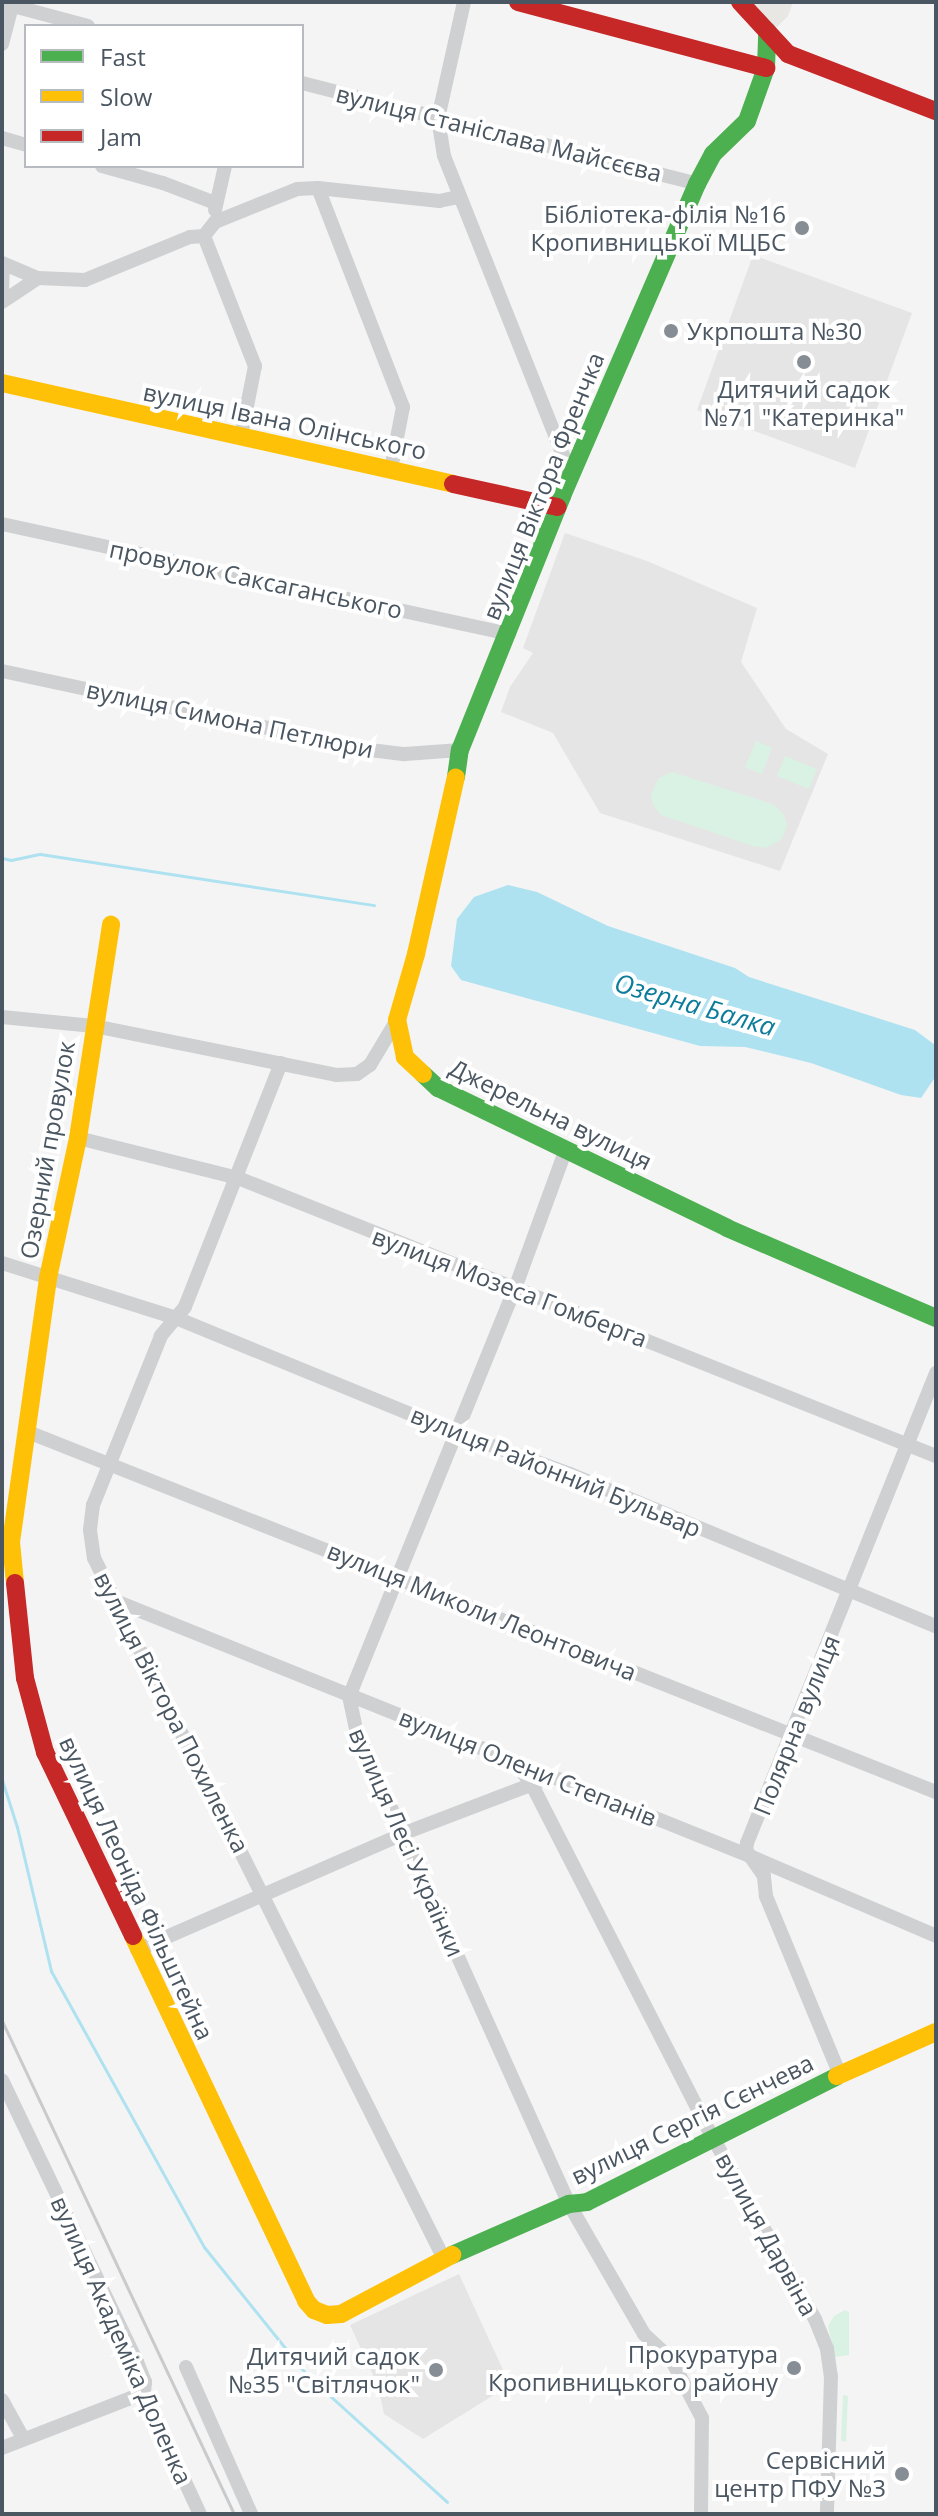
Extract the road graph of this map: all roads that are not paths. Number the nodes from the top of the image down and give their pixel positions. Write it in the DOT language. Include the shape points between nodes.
graph roads {
  1 [pos="464,2"];
  2 [pos="518,2"];
  3 [pos="740,2"];
  4 [pos="9,4"];
  5 [pos="81,24"];
  6 [pos="767,31"];
  7 [pos="2,44"];
  8 [pos="788,54"];
  9 [pos="766,68"];
  10 [pos="304,84"];
  11 [pos="936,111"];
  12 [pos="438,118"];
  13 [pos="2,138"];
  14 [pos="24,144"];
  15 [pos="109,168"];
  16 [pos="224,168"];
  17 [pos="697,184"];
  18 [pos="318,188"];
  19 [pos="458,197"];
  20 [pos="215,203"];
  21 [pos="215,222"];
  22 [pos="204,236"];
  23 [pos="2,264"];
  24 [pos="38,278"];
  25 [pos="2,291"];
  26 [pos="2,302"];
  27 [pos="2,383"];
  28 [pos="241,436"];
  29 [pos="391,469"];
  30 [pos="571,475"];
  31 [pos="558,507"];
  32 [pos="2,524"];
  33 [pos="509,634"];
  34 [pos="2,671"];
  35 [pos="460,750"];
  36 [pos="111,925"];
  37 [pos="2,1017"];
  38 [pos="397,1020"];
  39 [pos="94,1026"];
  40 [pos="281,1063"];
  41 [pos="78,1138"];
  42 [pos="566,1149"];
  43 [pos="238,1178"];
  44 [pos="2,1263"];
  45 [pos="48,1278"];
  46 [pos="515,1288"];
  47 [pos="176,1318"];
  48 [pos="936,1318"];
  49 [pos="936,1373"];
  50 [pos="28,1432"];
  51 [pos="454,1432"];
  52 [pos="908,1444"];
  53 [pos="936,1456"];
  54 [pos="110,1464"];
  55 [pos="395,1576"];
  56 [pos="851,1591"];
  57 [pos="118,1602"];
  58 [pos="936,1626"];
  59 [pos="349,1696"];
  60 [pos="793,1734"];
  61 [pos="515,1761"];
  62 [pos="558,1778"];
  63 [pos="531,1783"];
  64 [pos="936,1792"];
  65 [pos="402,1834"];
  66 [pos="752,1857"];
  67 [pos="263,1894"];
  68 [pos="936,1936"];
  69 [pos="137,1950"];
  70 [pos="936,2032"];
  71 [pos="840,2075"];
  72 [pos="2,2080"];
  73 [pos="713,2138"];
  74 [pos="569,2204"];
  75 [pos="444,2259"];
  76 [pos="341,2314"];
  77 [pos="186,2367"];
  78 [pos="144,2393"];
  79 [pos="2,2400"];
  80 [pos="23,2438"];
  81 [pos="2,2448"];
  82 [pos="200,2514"];
  83 [pos="251,2514"];
  84 [pos="701,2514"];
  85 [pos="827,2514"];
  1 -- 12 [label="street"];
  2 -- 9 [label="street"];
  3 -- 6 [label="street"];
  4 -- 5 [label="street"];
  4 -- 7 [label="street"];
  6 -- 8 [label="street"];
  6 -- 9 [label="street, вулиця Віктора Френчка"];
  8 -- 9 [label="street"];
  8 -- 11 [label="street"];
  9 -- 17 [label="street, вулиця Віктора Френчка" via="747,121 713,154"];
  10 -- 12 [label="street, вулиця Станіслава Майсєєва"];
  12 -- 17 [label="street, вулиця Станіслава Майсєєва"];
  12 -- 19 [label="street"];
  13 -- 14 [label="street"];
  15 -- 20 [label="street"];
  16 -- 20 [label="street"];
  17 -- 30 [label="street, вулиця Віктора Френчка"];
  18 -- 19 [label="street" via="439,201"];
  18 -- 21 [label="street" via="297,189"];
  18 -- 29 [label="street" via="403,407"];
  19 -- 30 [label="street"];
  20 -- 21 [label="street"];
  21 -- 22 [label="street"];
  22 -- 24 [label="street" via="85,280"];
  22 -- 28 [label="street" via="255,366"];
  23 -- 24 [label="street"];
  23 -- 25 [label="street"];
  24 -- 26 [label="street"];
  27 -- 28 [label="street, вулиця Івана Олінського"];
  28 -- 29 [label="street, вулиця Івана Олінського"];
  29 -- 31 [label="street, вулиця Івана Олінського"];
  30 -- 31 [label="street, вулиця Віктора Френчка"];
  31 -- 33 [label="street, вулиця Віктора Френчка"];
  32 -- 33 [label="street, провулок Саксаганського"];
  33 -- 35 [label="street, вулиця Віктора Френчка"];
  34 -- 35 [label="street, вулиця Симона Петлюри" via="370,750"];
  35 -- 38 [label="street, вулиця Віктора Френчка" via="448,821"];
  36 -- 39 [label="street, Озерний провулок"];
  37 -- 39 [label="street"];
  38 -- 40 [label="street" via="370,1065 357,1074"];
  38 -- 42 [label="street, Джерельна вулиця" via="405,1057 438,1088"];
  39 -- 40 [label="street"];
  39 -- 41 [label="street, Озерний провулок"];
  40 -- 43 [label="street, вулиця Віктора Похиленка"];
  41 -- 43 [label="street, вулиця Мозеса Гомберга"];
  41 -- 45 [label="street, Озерний провулок"];
  42 -- 46 [label="street, вулиця Лесі Українки"];
  42 -- 48 [label="street, Джерельна вулиця" via="727,1228"];
  43 -- 46 [label="street, вулиця Мозеса Гомберга"];
  43 -- 47 [label="street, вулиця Віктора Похиленка"];
  44 -- 45 [label="street, вулиця Районний Бульвар"];
  45 -- 47 [label="street, вулиця Районний Бульвар"];
  45 -- 50 [label="street, Озерний провулок"];
  46 -- 51 [label="street, вулиця Лесі Українки"];
  46 -- 52 [label="street, вулиця Мозеса Гомберга"];
  47 -- 51 [label="street, вулиця Районний Бульвар"];
  47 -- 54 [label="street, вулиця Віктора Похиленка" via="161,1336"];
  49 -- 52 [label="street, Полярна вулиця"];
  50 -- 54 [label="street, вулиця Миколи Леонтовича"];
  50 -- 69 [label="street, вулиця Леоніда Фільштейна" via="11,1542 25,1678 45,1752"];
  51 -- 55 [label="street, вулиця Лесі Українки"];
  51 -- 56 [label="street, вулиця Районний Бульвар" via="570,1474"];
  52 -- 53 [label="street, вулиця Мозеса Гомберга"];
  52 -- 56 [label="street, Полярна вулиця"];
  54 -- 55 [label="street, вулиця Миколи Леонтовича"];
  54 -- 57 [label="street, вулиця Віктора Похиленка" via="93,1505 90,1530 94,1558"];
  55 -- 59 [label="street, вулиця Лесі Українки"];
  55 -- 60 [label="street, вулиця Миколи Леонтовича"];
  56 -- 58 [label="street, вулиця Районний Бульвар"];
  56 -- 60 [label="street, Полярна вулиця"];
  57 -- 59 [label="street, вулиця Олени Степанів"];
  57 -- 67 [label="street, вулиця Віктора Похиленка"];
  59 -- 61 [label="street, вулиця Олени Степанів"];
  59 -- 65 [label="street, вулиця Лесі Українки" via="356,1730"];
  60 -- 64 [label="street, вулиця Миколи Леонтовича"];
  60 -- 66 [label="street, Полярна вулиця" via="747,1843"];
  61 -- 62 [label="street, вулиця Олени Степанів"];
  61 -- 63 [label="street, вулиця Дарвіна"];
  62 -- 63 [label="street"];
  62 -- 66 [label="street, вулиця Олени Степанів"];
  63 -- 65 [label="street"];
  63 -- 73 [label="street, вулиця Дарвіна"];
  65 -- 67 [label="street"];
  65 -- 74 [label="street, вулиця Лесі Українки"];
  66 -- 68 [label="street, вулиця Олени Степанів"];
  66 -- 71 [label="street, Полярна вулиця" via="764,1876 766,1896"];
  67 -- 69 [label="street"];
  67 -- 75 [label="street, вулиця Віктора Похиленка"];
  69 -- 76 [label="street, вулиця Леоніда Фільштейна" via="306,2301 327,2315"];
  70 -- 71 [label="street, вулиця Сергія Сєнчева"];
  71 -- 73 [label="street, вулиця Сергія Сєнчева"];
  72 -- 78 [label="street, вулиця Академіка Доленка" via="137,2362"];
  73 -- 74 [label="street, вулиця Сергія Сєнчева" via="587,2202"];
  73 -- 85 [label="street, вулиця Дарвіна" via="827,2349"];
  74 -- 75 [label="street, вулиця Сергія Сєнчева"];
  74 -- 84 [label="street, вулиця Лесі Українки" via="644,2334 671,2359 702,2418"];
  75 -- 76 [label="street, вулиця Сергія Сєнчева"];
  77 -- 83 [label="street"];
  78 -- 80 [label="street"];
  78 -- 82 [label="street, вулиця Академіка Доленка"];
  79 -- 80 [label="street"];
  80 -- 81 [label="street"];
}
